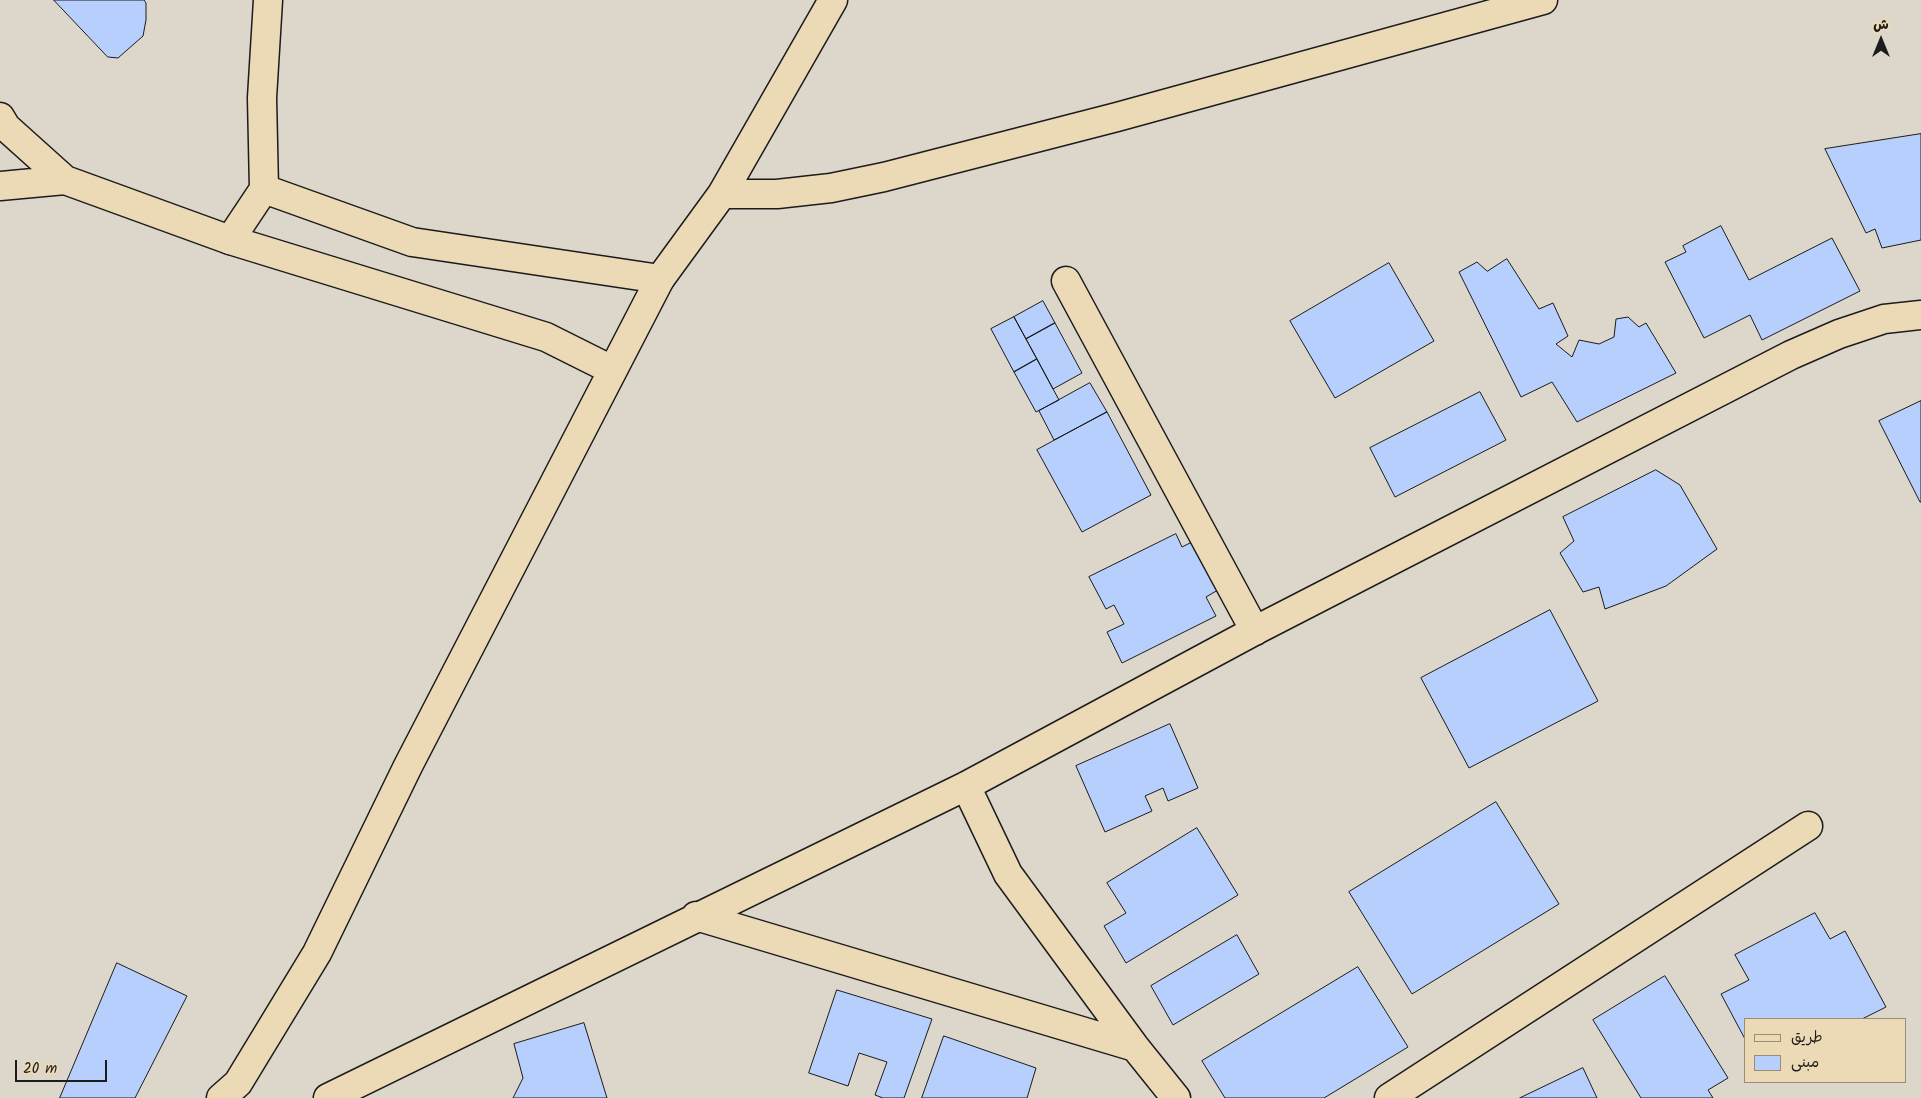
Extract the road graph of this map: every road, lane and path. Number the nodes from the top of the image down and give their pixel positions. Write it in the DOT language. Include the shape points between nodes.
graph roads {
  1 [pos="268,0"];
  2 [pos="833,0"];
  3 [pos="1542,0"];
  4 [pos="0,117"];
  5 [pos="65,180"];
  6 [pos="0,186"];
  7 [pos="264,189"];
  8 [pos="722,194"];
  9 [pos="230,240"];
  10 [pos="660,279"];
  11 [pos="1066,281"];
  12 [pos="1921,315"];
  13 [pos="612,370"];
  14 [pos="1255,632"];
  15 [pos="966,786"];
  16 [pos="1808,826"];
  17 [pos="696,916"];
  18 [pos="1135,1047"];
  19 [pos="233,1093"];
  20 [pos="328,1098"];
  21 [pos="1176,1098"];
  22 [pos="1389,1098"];
  1 -- 7 [label="main road" via="262,98"];
  2 -- 8 [label="main road"];
  3 -- 8 [label="main road" via="1107,120 884,177 831,188 777,194"];
  4 -- 5 [label="main road" via="6,127"];
  5 -- 6 [label="main road"];
  5 -- 9 [label="main road"];
  7 -- 9 [label="main road"];
  7 -- 10 [label="main road" via="412,242"];
  8 -- 10 [label="main road"];
  9 -- 13 [label="main road" via="546,337"];
  10 -- 13 [label="main road"];
  11 -- 14 [label="main road"];
  12 -- 14 [label="main road" via="1884,319 1791,355"];
  13 -- 19 [label="main road" via="408,766 317,953"];
  14 -- 15 [label="main road"];
  15 -- 17 [label="main road"];
  15 -- 18 [label="main road" via="1008,874"];
  16 -- 22 [label="main road"];
  17 -- 18 [label="main road"];
  17 -- 20 [label="main road"];
  18 -- 21 [label="main road"];
}
